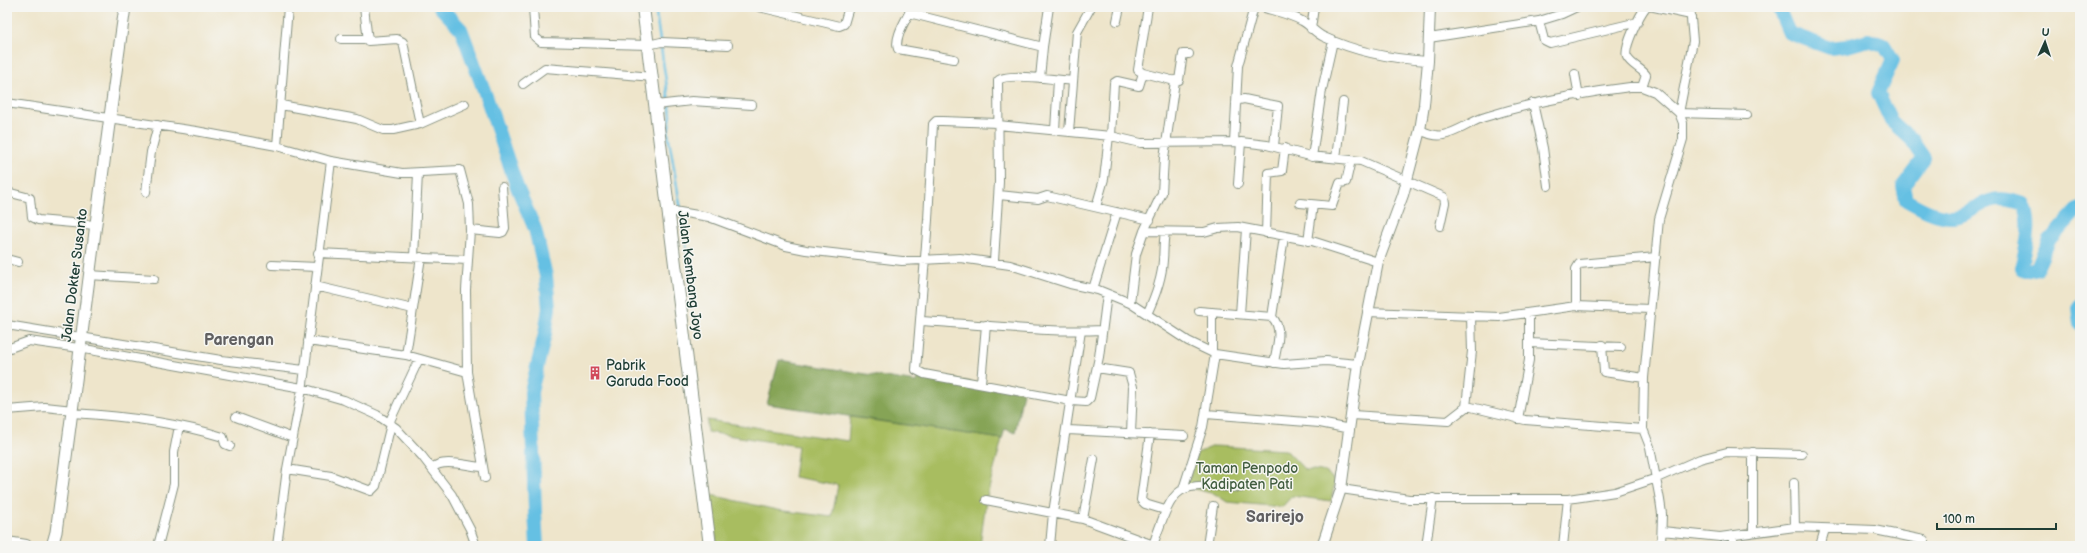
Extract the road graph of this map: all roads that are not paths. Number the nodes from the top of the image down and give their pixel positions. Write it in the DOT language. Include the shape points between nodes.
graph roads {
  1 [pos="125,7"];
  2 [pos="288,7"];
  3 [pos="364,7"];
  4 [pos="533,7"];
  5 [pos="643,7"];
  6 [pos="759,7"];
  7 [pos="849,7"];
  8 [pos="1049,7"];
  9 [pos="1091,7"];
  10 [pos="1120,7"];
  11 [pos="1148,7"];
  12 [pos="1254,7"];
  13 [pos="1261,7"];
  14 [pos="1314,7"];
  15 [pos="1430,7"];
  16 [pos="1577,7"];
  17 [pos="1646,7"];
  18 [pos="1654,7"];
  19 [pos="910,10"];
  20 [pos="1690,11"];
  21 [pos="1117,21"];
  22 [pos="1540,21"];
  23 [pos="1638,22"];
  24 [pos="1311,29"];
  25 [pos="1429,38"];
  26 [pos="342,39"];
  27 [pos="366,39"];
  28 [pos="1333,41"];
  29 [pos="648,45"];
  30 [pos="728,45"];
  31 [pos="1043,47"];
  32 [pos="1189,54"];
  33 [pos="954,59"];
  34 [pos="1428,61"];
  35 [pos="1143,73"];
  36 [pos="1575,74"];
  37 [pos="653,77"];
  38 [pos="1040,78"];
  39 [pos="1058,80"];
  40 [pos="1175,80"];
  41 [pos="1073,81"];
  42 [pos="522,84"];
  43 [pos="1642,87"];
  44 [pos="1579,96"];
  45 [pos="1344,102"];
  46 [pos="1236,103"];
  47 [pos="1533,103"];
  48 [pos="281,104"];
  49 [pos="465,104"];
  50 [pos="656,104"];
  51 [pos="7,105"];
  52 [pos="752,105"];
  53 [pos="1679,113"];
  54 [pos="1747,115"];
  55 [pos="109,118"];
  56 [pos="420,124"];
  57 [pos="998,124"];
  58 [pos="158,125"];
  59 [pos="1055,130"];
  60 [pos="1420,130"];
  61 [pos="1069,132"];
  62 [pos="1110,136"];
  63 [pos="1238,142"];
  64 [pos="1168,144"];
  65 [pos="277,146"];
  66 [pos="1274,146"];
  67 [pos="1285,148"];
  68 [pos="1312,157"];
  69 [pos="1336,158"];
  70 [pos="1351,160"];
  71 [pos="331,161"];
  72 [pos="418,173"];
  73 [pos="1406,182"];
  74 [pos="1238,184"];
  75 [pos="1548,186"];
  76 [pos="502,187"];
  77 [pos="7,192"];
  78 [pos="146,192"];
  79 [pos="999,195"];
  80 [pos="1300,203"];
  81 [pos="1312,205"];
  82 [pos="1096,207"];
  83 [pos="668,210"];
  84 [pos="1117,212"];
  85 [pos="1150,220"];
  86 [pos="96,225"];
  87 [pos="1440,226"];
  88 [pos="1246,229"];
  89 [pos="470,230"];
  90 [pos="1144,231"];
  91 [pos="1165,233"];
  92 [pos="1266,233"];
  93 [pos="1284,237"];
  94 [pos="1308,241"];
  95 [pos="318,253"];
  96 [pos="417,257"];
  97 [pos="1656,257"];
  98 [pos="7,259"];
  99 [pos="468,260"];
  100 [pos="925,260"];
  101 [pos="994,261"];
  102 [pos="18,262"];
  103 [pos="1378,262"];
  104 [pos="272,265"];
  105 [pos="317,267"];
  106 [pos="89,275"];
  107 [pos="154,279"];
  108 [pos="315,286"];
  109 [pos="1093,289"];
  110 [pos="1107,294"];
  111 [pos="1130,303"];
  112 [pos="1576,306"];
  113 [pos="413,309"];
  114 [pos="1650,309"];
  115 [pos="1199,311"];
  116 [pos="1212,312"];
  117 [pos="1367,312"];
  118 [pos="1147,314"];
  119 [pos="1240,314"];
  120 [pos="1529,314"];
  121 [pos="1272,317"];
  122 [pos="1471,317"];
  123 [pos="920,321"];
  124 [pos="7,325"];
  125 [pos="986,325"];
  126 [pos="1102,330"];
  127 [pos="1081,331"];
  128 [pos="308,341"];
  129 [pos="1530,342"];
  130 [pos="80,343"];
  131 [pos="1602,345"];
  132 [pos="1621,346"];
  133 [pos="7,349"];
  134 [pos="1214,353"];
  135 [pos="406,355"];
  136 [pos="419,359"];
  137 [pos="1274,363"];
  138 [pos="1358,364"];
  139 [pos="1096,368"];
  140 [pos="304,370"];
  141 [pos="467,372"];
  142 [pos="1644,378"];
  143 [pos="981,383"];
  144 [pos="302,388"];
  145 [pos="1071,401"];
  146 [pos="1466,407"];
  147 [pos="7,410"];
  148 [pos="72,412"];
  149 [pos="1206,414"];
  150 [pos="1352,415"];
  151 [pos="236,417"];
  152 [pos="1518,419"];
  153 [pos="390,424"];
  154 [pos="179,426"];
  155 [pos="1350,429"];
  156 [pos="1643,429"];
  157 [pos="1068,430"];
  158 [pos="1131,433"];
  159 [pos="1150,434"];
  160 [pos="1184,436"];
  161 [pos="293,438"];
  162 [pos="230,446"];
  163 [pos="1753,452"];
  164 [pos="1802,454"];
  165 [pos="1094,459"];
  166 [pos="482,467"];
  167 [pos="432,468"];
  168 [pos="287,469"];
  169 [pos="485,478"];
  170 [pos="1657,478"];
  171 [pos="1794,483"];
  172 [pos="1241,488"];
  173 [pos="1182,489"];
  174 [pos="1341,489"];
  175 [pos="1433,498"];
  176 [pos="1568,499"];
  177 [pos="986,500"];
  178 [pos="1213,506"];
  179 [pos="1165,510"];
  180 [pos="1053,513"];
  181 [pos="1083,519"];
  182 [pos="1795,527"];
  183 [pos="1825,529"];
  184 [pos="1662,531"];
  185 [pos="1753,532"];
  186 [pos="1733,536"];
  187 [pos="1924,540"];
  188 [pos="7,543"];
  189 [pos="26,546"];
  190 [pos="52,546"];
  191 [pos="158,546"];
  192 [pos="277,546"];
  193 [pos="476,546"];
  194 [pos="710,546"];
  195 [pos="1050,546"];
  196 [pos="1154,546"];
  197 [pos="1207,546"];
  198 [pos="1322,546"];
  199 [pos="1426,546"];
  200 [pos="1563,546"];
  201 [pos="1661,546"];
  202 [pos="1733,546"];
  203 [pos="1820,546"];
  1 -- 55 [label="main road, Jalan Dokter Susanto"];
  2 -- 48 [label="street"];
  3 -- 27 [label="street"];
  4 -- 29 [label="street" via="534,37 541,42"];
  5 -- 29 [label="main road, Jalan Kembang Joyo"];
  6 -- 7 [label="street" via="841,26"];
  8 -- 31 [label="street"];
  9 -- 41 [label="street" via="1077,32"];
  10 -- 21 [label="street"];
  11 -- 35 [label="street" via="1138,66 1138,70"];
  12 -- 46 [label="street" via="1238,66"];
  13 -- 24 [label="street" via="1292,16 1303,21"];
  14 -- 24 [label="street"];
  15 -- 25 [label="street"];
  16 -- 22 [label="street"];
  17 -- 23 [label="street"];
  18 -- 20 [label="street"];
  19 -- 31 [label="street"];
  19 -- 33 [label="street" via="901,28 898,49"];
  20 -- 53 [label="street" via="1693,41"];
  22 -- 23 [label="street" via="1544,40 1550,43"];
  22 -- 25 [label="street"];
  23 -- 43 [label="street" via="1626,54 1631,62 1645,73"];
  24 -- 28 [label="street"];
  25 -- 34 [label="street"];
  26 -- 27 [label="street"];
  27 -- 56 [label="street" via="371,42 398,39 403,42"];
  28 -- 34 [label="street" via="1361,52"];
  28 -- 68 [label="street" via="1322,90"];
  29 -- 30 [label="street" via="661,42"];
  29 -- 37 [label="main road, Jalan Kembang Joyo"];
  31 -- 38 [label="street"];
  32 -- 40 [label="street" via="1183,54 1179,80"];
  34 -- 60 [label="street"];
  35 -- 40 [label="street"];
  35 -- 62 [label="street" via="1139,86 1117,81 1114,83"];
  36 -- 44 [label="street"];
  37 -- 42 [label="street" via="545,68"];
  37 -- 50 [label="main road, Jalan Kembang Joyo"];
  38 -- 39 [label="street"];
  38 -- 57 [label="street" via="999,78"];
  39 -- 41 [label="street"];
  39 -- 59 [label="street"];
  40 -- 64 [label="street"];
  41 -- 61 [label="street"];
  43 -- 44 [label="street"];
  43 -- 53 [label="street" via="1655,92"];
  44 -- 47 [label="street"];
  45 -- 69 [label="street"];
  46 -- 63 [label="street"];
  46 -- 66 [label="street" via="1244,99 1278,106"];
  47 -- 60 [label="street" via="1485,117 1444,135"];
  47 -- 75 [label="street"];
  48 -- 56 [label="street" via="357,119 383,130"];
  48 -- 65 [label="street"];
  49 -- 56 [label="street"];
  50 -- 52 [label="street" via="692,101"];
  50 -- 83 [label="main road, Jalan Kembang Joyo"];
  51 -- 55 [label="street"];
  53 -- 54 [label="street"];
  53 -- 97 [label="street" via="1683,123 1683,139 1660,211"];
  55 -- 58 [label="street"];
  55 -- 86 [label="main road, Jalan Dokter Susanto"];
  57 -- 59 [label="street"];
  57 -- 79 [label="street"];
  57 -- 100 [label="street" via="934,122"];
  58 -- 65 [label="street"];
  58 -- 78 [label="street" via="150,152"];
  59 -- 61 [label="street"];
  60 -- 73 [label="street"];
  61 -- 62 [label="street"];
  62 -- 64 [label="street" via="1141,143"];
  62 -- 82 [label="street" via="1104,179"];
  63 -- 64 [label="street"];
  63 -- 66 [label="street"];
  63 -- 74 [label="street"];
  64 -- 85 [label="street" via="1164,158 1162,194"];
  65 -- 71 [label="street"];
  66 -- 67 [label="street"];
  67 -- 68 [label="street"];
  67 -- 92 [label="street" via="1282,171 1268,173"];
  68 -- 69 [label="street"];
  69 -- 70 [label="street"];
  70 -- 73 [label="street" via="1368,163"];
  70 -- 81 [label="street" via="1346,182 1339,184 1332,206"];
  71 -- 72 [label="street" via="402,173"];
  71 -- 95 [label="street"];
  72 -- 89 [label="street" via="460,170 469,204"];
  72 -- 96 [label="street"];
  73 -- 87 [label="street" via="1446,198"];
  73 -- 103 [label="street"];
  76 -- 89 [label="street" via="505,228 503,232"];
  77 -- 86 [label="street" via="30,198 32,216 38,220"];
  79 -- 82 [label="street" via="1038,199 1047,196"];
  79 -- 101 [label="street"];
  80 -- 81 [label="street"];
  81 -- 94 [label="street"];
  82 -- 84 [label="street"];
  83 -- 100 [label="street" via="709,217 793,248 902,261"];
  83 -- 194 [label="main road, Jalan Kembang Joyo"];
  84 -- 85 [label="street"];
  84 -- 109 [label="street"];
  85 -- 90 [label="street"];
  86 -- 106 [label="main road, Jalan Dokter Susanto"];
  88 -- 91 [label="street" via="1227,226 1204,232"];
  88 -- 92 [label="street"];
  88 -- 119 [label="street"];
  89 -- 99 [label="street"];
  90 -- 91 [label="street"];
  90 -- 111 [label="street" via="1136,254"];
  91 -- 118 [label="street" via="1162,269 1156,295"];
  92 -- 93 [label="street"];
  93 -- 94 [label="street"];
  93 -- 121 [label="street"];
  94 -- 103 [label="street"];
  95 -- 96 [label="street"];
  95 -- 105 [label="street"];
  96 -- 99 [label="street"];
  96 -- 113 [label="street"];
  97 -- 112 [label="street" via="1579,264 1576,269"];
  97 -- 114 [label="street"];
  98 -- 102 [label="street"];
  99 -- 141 [label="street"];
  100 -- 101 [label="street" via="960,258"];
  100 -- 123 [label="street"];
  101 -- 109 [label="street"];
  103 -- 117 [label="street"];
  104 -- 105 [label="street"];
  105 -- 108 [label="street"];
  106 -- 107 [label="street"];
  106 -- 130 [label="main road, Jalan Dokter Susanto"];
  108 -- 113 [label="street"];
  108 -- 128 [label="street"];
  109 -- 110 [label="street"];
  110 -- 111 [label="street"];
  110 -- 126 [label="street"];
  111 -- 118 [label="street"];
  112 -- 114 [label="street"];
  112 -- 120 [label="street"];
  113 -- 135 [label="street"];
  114 -- 142 [label="street"];
  115 -- 116 [label="street"];
  116 -- 119 [label="street"];
  116 -- 134 [label="street"];
  117 -- 122 [label="street"];
  117 -- 138 [label="street"];
  118 -- 134 [label="street" via="1188,341"];
  119 -- 121 [label="street"];
  120 -- 122 [label="street"];
  120 -- 129 [label="street"];
  121 -- 137 [label="street" via="1279,329"];
  122 -- 146 [label="street" via="1472,351"];
  123 -- 125 [label="street"];
  123 -- 143 [label="street" via="916,370 924,374"];
  124 -- 130 [label="street"];
  125 -- 127 [label="street" via="1036,331"];
  125 -- 143 [label="street"];
  126 -- 127 [label="street"];
  126 -- 139 [label="street"];
  127 -- 145 [label="street"];
  128 -- 135 [label="street"];
  128 -- 140 [label="street"];
  129 -- 131 [label="street"];
  129 -- 152 [label="street"];
  130 -- 133 [label="street" via="29,341"];
  130 -- 140 [label="street"];
  130 -- 144 [label="street"];
  130 -- 148 [label="main road, Jalan Dokter Susanto"];
  131 -- 132 [label="street"];
  131 -- 142 [label="street" via="1604,372"];
  134 -- 137 [label="street"];
  134 -- 149 [label="street"];
  135 -- 136 [label="street"];
  136 -- 141 [label="street"];
  136 -- 153 [label="street"];
  137 -- 138 [label="street" via="1290,365 1341,361"];
  138 -- 150 [label="street"];
  139 -- 145 [label="street" via="1090,398 1086,402"];
  139 -- 158 [label="street" via="1129,373 1133,387"];
  140 -- 144 [label="street"];
  141 -- 166 [label="street"];
  142 -- 156 [label="street"];
  143 -- 145 [label="street"];
  144 -- 153 [label="street" via="344,400"];
  144 -- 161 [label="street"];
  145 -- 157 [label="street"];
  146 -- 150 [label="street" via="1448,421"];
  146 -- 152 [label="street"];
  147 -- 148 [label="street" via="45,407"];
  148 -- 154 [label="street"];
  148 -- 190 [label="main road, Jalan Dokter Susanto"];
  149 -- 155 [label="street" via="1320,423"];
  149 -- 173 [label="street" via="1204,427"];
  150 -- 155 [label="street"];
  151 -- 161 [label="street"];
  152 -- 156 [label="street"];
  153 -- 167 [label="street"];
  153 -- 168 [label="street" via="376,486 371,491 331,476"];
  154 -- 162 [label="street" via="223,437 225,444"];
  154 -- 191 [label="street" via="174,452 174,484"];
  155 -- 174 [label="street"];
  156 -- 170 [label="street"];
  157 -- 158 [label="street"];
  157 -- 180 [label="street"];
  158 -- 159 [label="street"];
  159 -- 160 [label="street"];
  159 -- 179 [label="street" via="1141,500 1145,504"];
  161 -- 168 [label="street"];
  163 -- 164 [label="street"];
  163 -- 170 [label="street" via="1736,451 1700,459"];
  163 -- 185 [label="street"];
  165 -- 181 [label="street"];
  166 -- 167 [label="street" via="444,463"];
  166 -- 169 [label="street"];
  167 -- 193 [label="street" via="452,495"];
  168 -- 192 [label="street"];
  170 -- 176 [label="street" via="1608,494"];
  170 -- 184 [label="street"];
  171 -- 182 [label="street"];
  172 -- 173 [label="street" via="1194,485"];
  173 -- 179 [label="street" via="1170,499"];
  174 -- 175 [label="street" via="1409,499"];
  174 -- 198 [label="street"];
  175 -- 176 [label="street"];
  175 -- 199 [label="street"];
  176 -- 200 [label="street"];
  177 -- 180 [label="street"];
  178 -- 197 [label="street"];
  179 -- 196 [label="street"];
  180 -- 181 [label="street"];
  180 -- 195 [label="street"];
  181 -- 196 [label="street"];
  182 -- 183 [label="street"];
  182 -- 185 [label="street"];
  183 -- 187 [label="street" via="1875,530"];
  183 -- 203 [label="street"];
  184 -- 186 [label="street"];
  184 -- 201 [label="street"];
  185 -- 186 [label="street"];
  186 -- 202 [label="street"];
  188 -- 189 [label="main road"];
}
